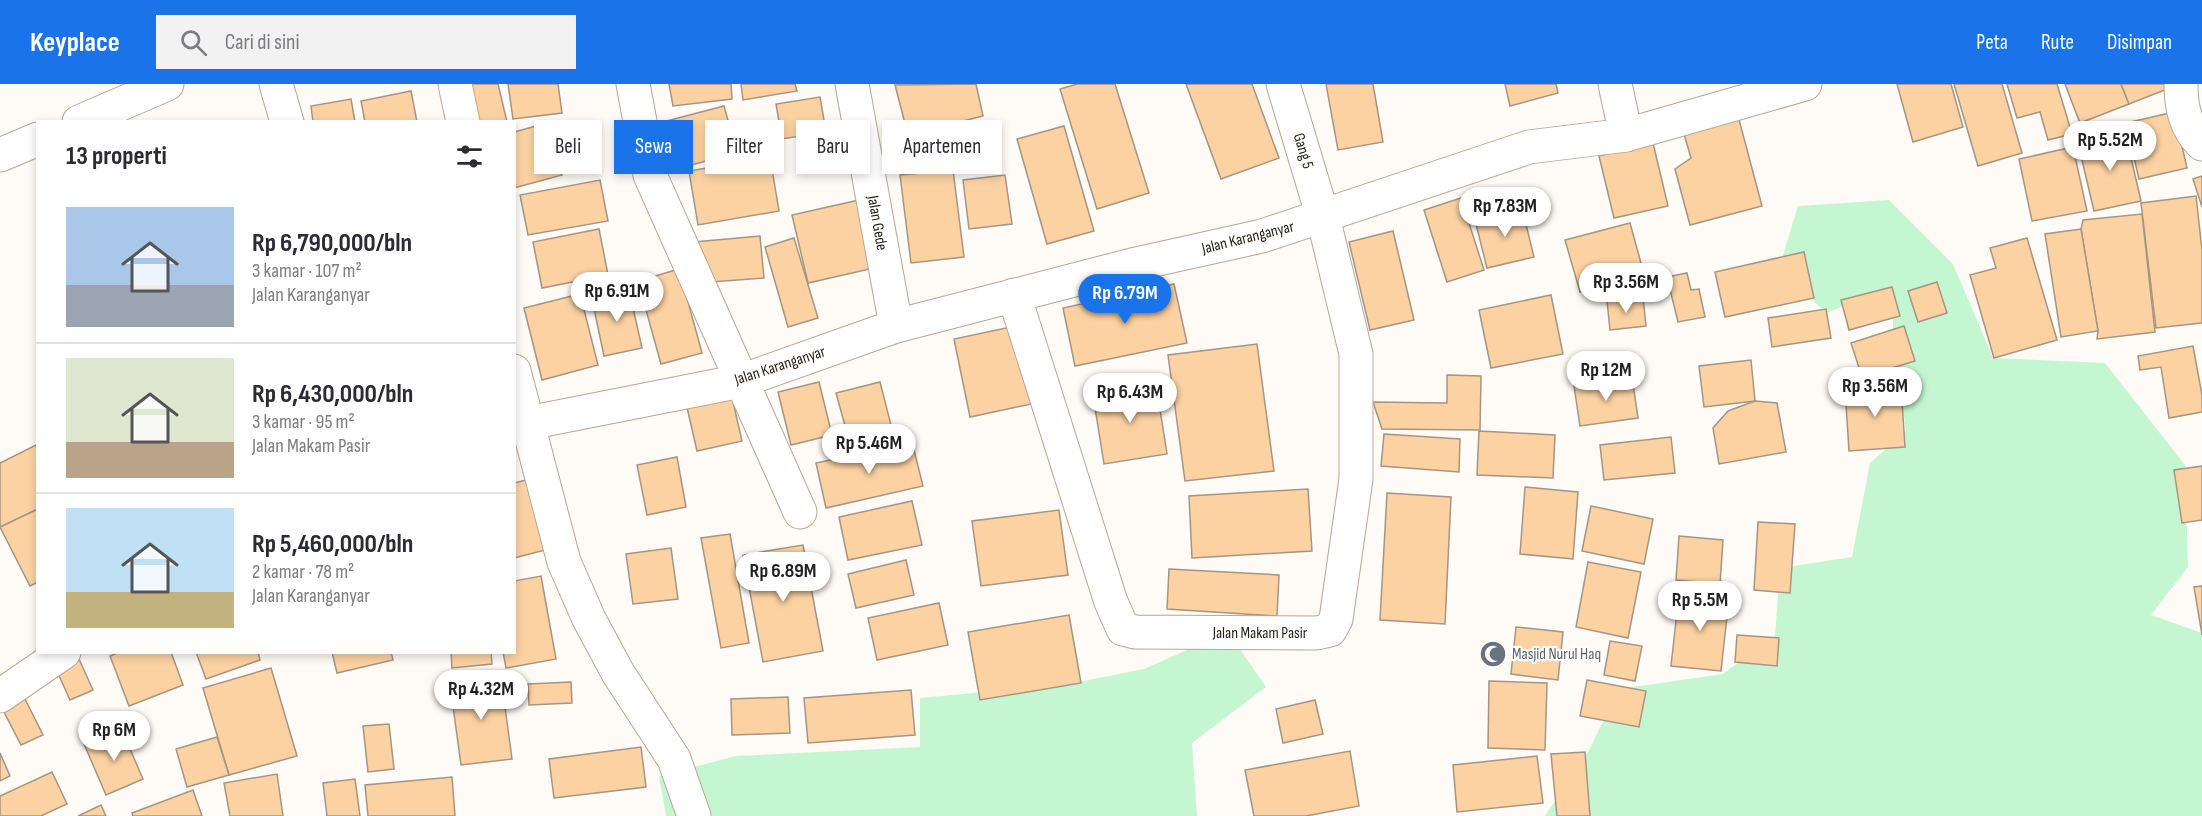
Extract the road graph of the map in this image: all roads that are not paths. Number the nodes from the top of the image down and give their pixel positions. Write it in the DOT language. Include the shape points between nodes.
graph roads {
  1 [pos="167,84"];
  2 [pos="276,84"];
  3 [pos="455,84"];
  4 [pos="633,84"];
  5 [pos="852,84"];
  6 [pos="1283,84"];
  7 [pos="1615,84"];
  8 [pos="1804,84"];
  9 [pos="2181,84"];
  10 [pos="84,120"];
  11 [pos="286,120"];
  12 [pos="463,120"];
  13 [pos="1626,135"];
  14 [pos="36,140"];
  15 [pos="2202,144"];
  16 [pos="0,155"];
  17 [pos="1323,217"];
  18 [pos="1014,295"];
  19 [pos="896,326"];
  20 [pos="741,381"];
  21 [pos="516,386"];
  22 [pos="521,425"];
  23 [pos="800,512"];
  24 [pos="61,654"];
  25 [pos="0,696"];
  26 [pos="694,816"];
  1 -- 10 [label="street"];
  2 -- 11 [label="street"];
  3 -- 12 [label="street"];
  4 -- 20 [label="street" via="650,175"];
  5 -- 19 [label="street, Jalan Gede"];
  6 -- 17 [label="street, Gang 5"];
  7 -- 13 [label="street"];
  8 -- 13 [label="street, Jalan Karanganyar"];
  9 -- 15 [label="street" via="2181,107 2192,134"];
  13 -- 17 [label="street, Jalan Karanganyar" via="1529,147"];
  14 -- 16 [label="street"];
  17 -- 18 [label="street, Jalan Karanganyar" via="1262,237"];
  17 -- 18 [label="street, Jalan Makam Pasir" via="1356,354 1356,479 1336,619 1330,630 1324,632 1123,629 1103,579"];
  18 -- 19 [label="street, Jalan Karanganyar"];
  19 -- 20 [label="street, Jalan Karanganyar"];
  20 -- 22 [label="street, Jalan Karanganyar"];
  20 -- 23 [label="street"];
  21 -- 22 [label="street"];
  22 -- 26 [label="street" via="564,562 589,619 618,673 674,759"];
  24 -- 25 [label="street"];
}
